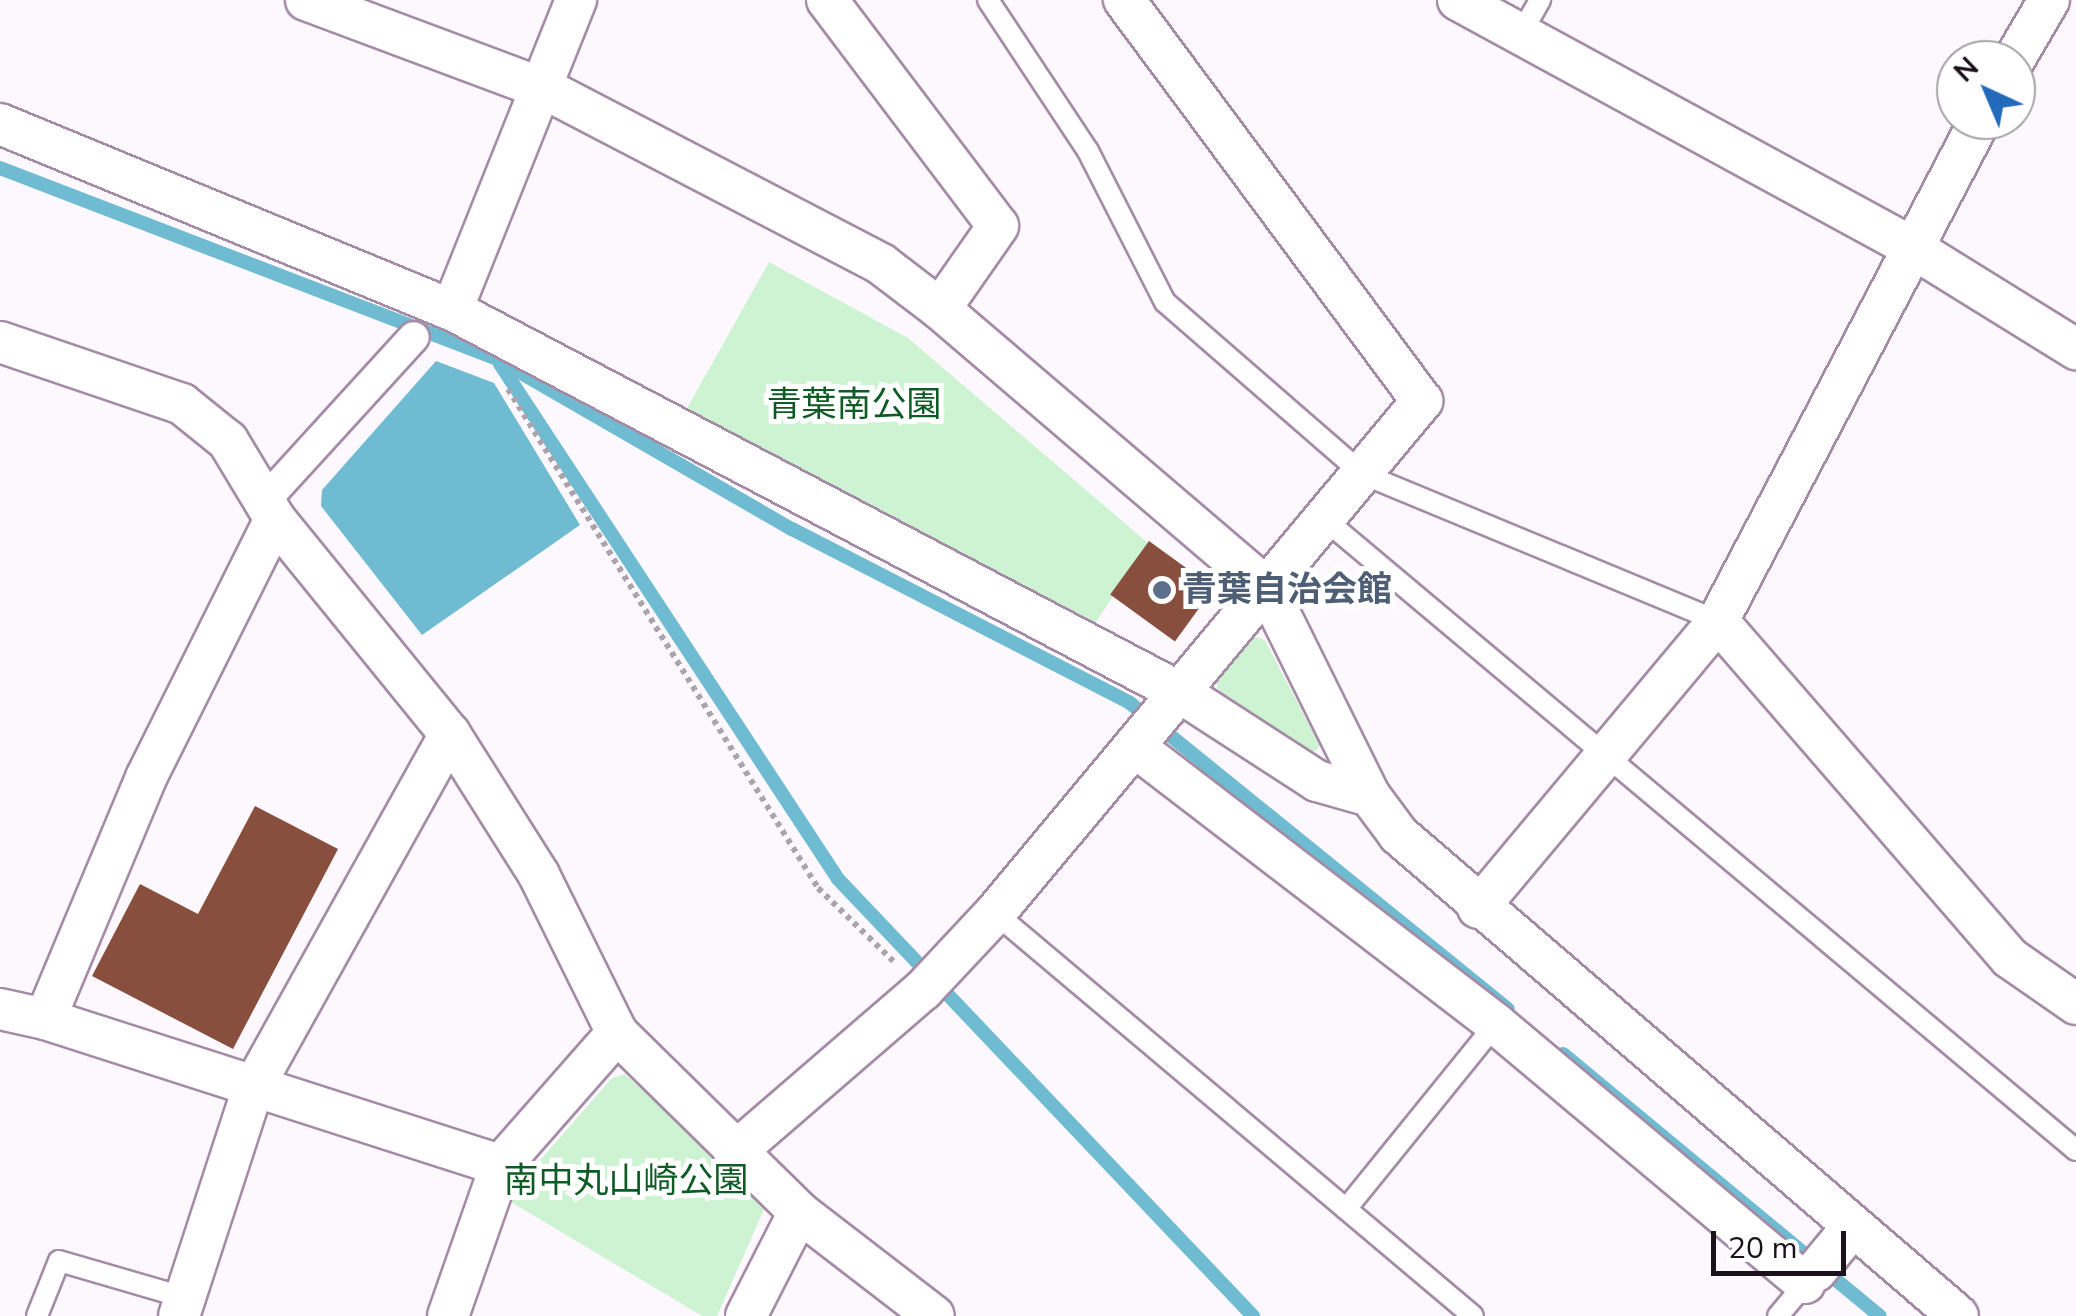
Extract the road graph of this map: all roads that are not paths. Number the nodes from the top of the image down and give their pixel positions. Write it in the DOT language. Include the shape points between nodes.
graph roads {
  1 [pos="306,0"];
  2 [pos="576,0"];
  3 [pos="827,0"];
  4 [pos="988,0"];
  5 [pos="1124,0"];
  6 [pos="1458,0"];
  7 [pos="1540,0"];
  8 [pos="2048,0"];
  9 [pos="1518,39"];
  10 [pos="2025,40"];
  11 [pos="547,90"];
  12 [pos="0,124"];
  13 [pos="1968,140"];
  14 [pos="1908,244"];
  15 [pos="940,309"];
  16 [pos="452,310"];
  17 [pos="414,337"];
  18 [pos="0,342"];
  19 [pos="2076,349"];
  20 [pos="1363,474"];
  21 [pos="270,509"];
  22 [pos="1323,518"];
  23 [pos="1267,588"];
  24 [pos="1718,622"];
  25 [pos="1158,720"];
  26 [pos="450,734"];
  27 [pos="1608,761"];
  28 [pos="1370,796"];
  29 [pos="1478,908"];
  30 [pos="995,913"];
  31 [pos="2076,1004"];
  32 [pos="0,1009"];
  33 [pos="46,1019"];
  34 [pos="1496,1024"];
  35 [pos="617,1033"];
  36 [pos="253,1088"];
  37 [pos="2076,1150"];
  38 [pos="734,1154"];
  39 [pos="501,1165"];
  40 [pos="1346,1209"];
  41 [pos="798,1212"];
  42 [pos="1828,1256"];
  43 [pos="182,1307"];
  44 [pos="37,1316"];
  45 [pos="448,1316"];
  46 [pos="746,1316"];
  47 [pos="934,1316"];
  48 [pos="1474,1316"];
  49 [pos="1778,1316"];
  50 [pos="1958,1316"];
  1 -- 11 [label="street"];
  2 -- 11 [label="street"];
  3 -- 15 [label="street" via="998,226"];
  4 -- 20 [label="lane" via="1088,150 1165,302"];
  5 -- 20 [label="street" via="1422,401"];
  6 -- 9 [label="street"];
  7 -- 9 [label="lane"];
  8 -- 10 [label="street"];
  9 -- 14 [label="street"];
  11 -- 15 [label="street" via="881,264"];
  11 -- 16 [label="street"];
  12 -- 16 [label="street"];
  13 -- 14 [label="street"];
  14 -- 19 [label="street"];
  14 -- 24 [label="street"];
  15 -- 23 [label="street"];
  16 -- 25 [label="street"];
  17 -- 21 [label="street"];
  18 -- 21 [label="street" via="182,404 228,440"];
  20 -- 22 [label="street"];
  20 -- 24 [label="lane"];
  21 -- 26 [label="street"];
  21 -- 33 [label="street" via="146,778"];
  22 -- 23 [label="street"];
  22 -- 27 [label="lane"];
  23 -- 25 [label="street"];
  23 -- 28 [label="street"];
  24 -- 27 [label="street"];
  24 -- 31 [label="street" via="2010,958"];
  25 -- 28 [label="street"];
  25 -- 30 [label="street"];
  25 -- 34 [label="street"];
  26 -- 35 [label="street" via="540,876"];
  26 -- 36 [label="street"];
  27 -- 29 [label="street"];
  27 -- 37 [label="lane"];
  28 -- 29 [label="street"];
  29 -- 42 [label="street"];
  30 -- 38 [label="street" via="922,990"];
  30 -- 40 [label="lane"];
  32 -- 33 [label="street"];
  33 -- 36 [label="street"];
  34 -- 40 [label="lane"];
  34 -- 42 [label="street"];
  35 -- 38 [label="street"];
  35 -- 39 [label="street"];
  36 -- 39 [label="street"];
  36 -- 43 [label="street"];
  38 -- 41 [label="street"];
  39 -- 45 [label="street"];
  40 -- 48 [label="lane"];
  41 -- 46 [label="street"];
  41 -- 47 [label="street"];
  42 -- 49 [label="lane"];
  42 -- 50 [label="street"];
  43 -- 44 [label="lane" via="59,1262"];
}
